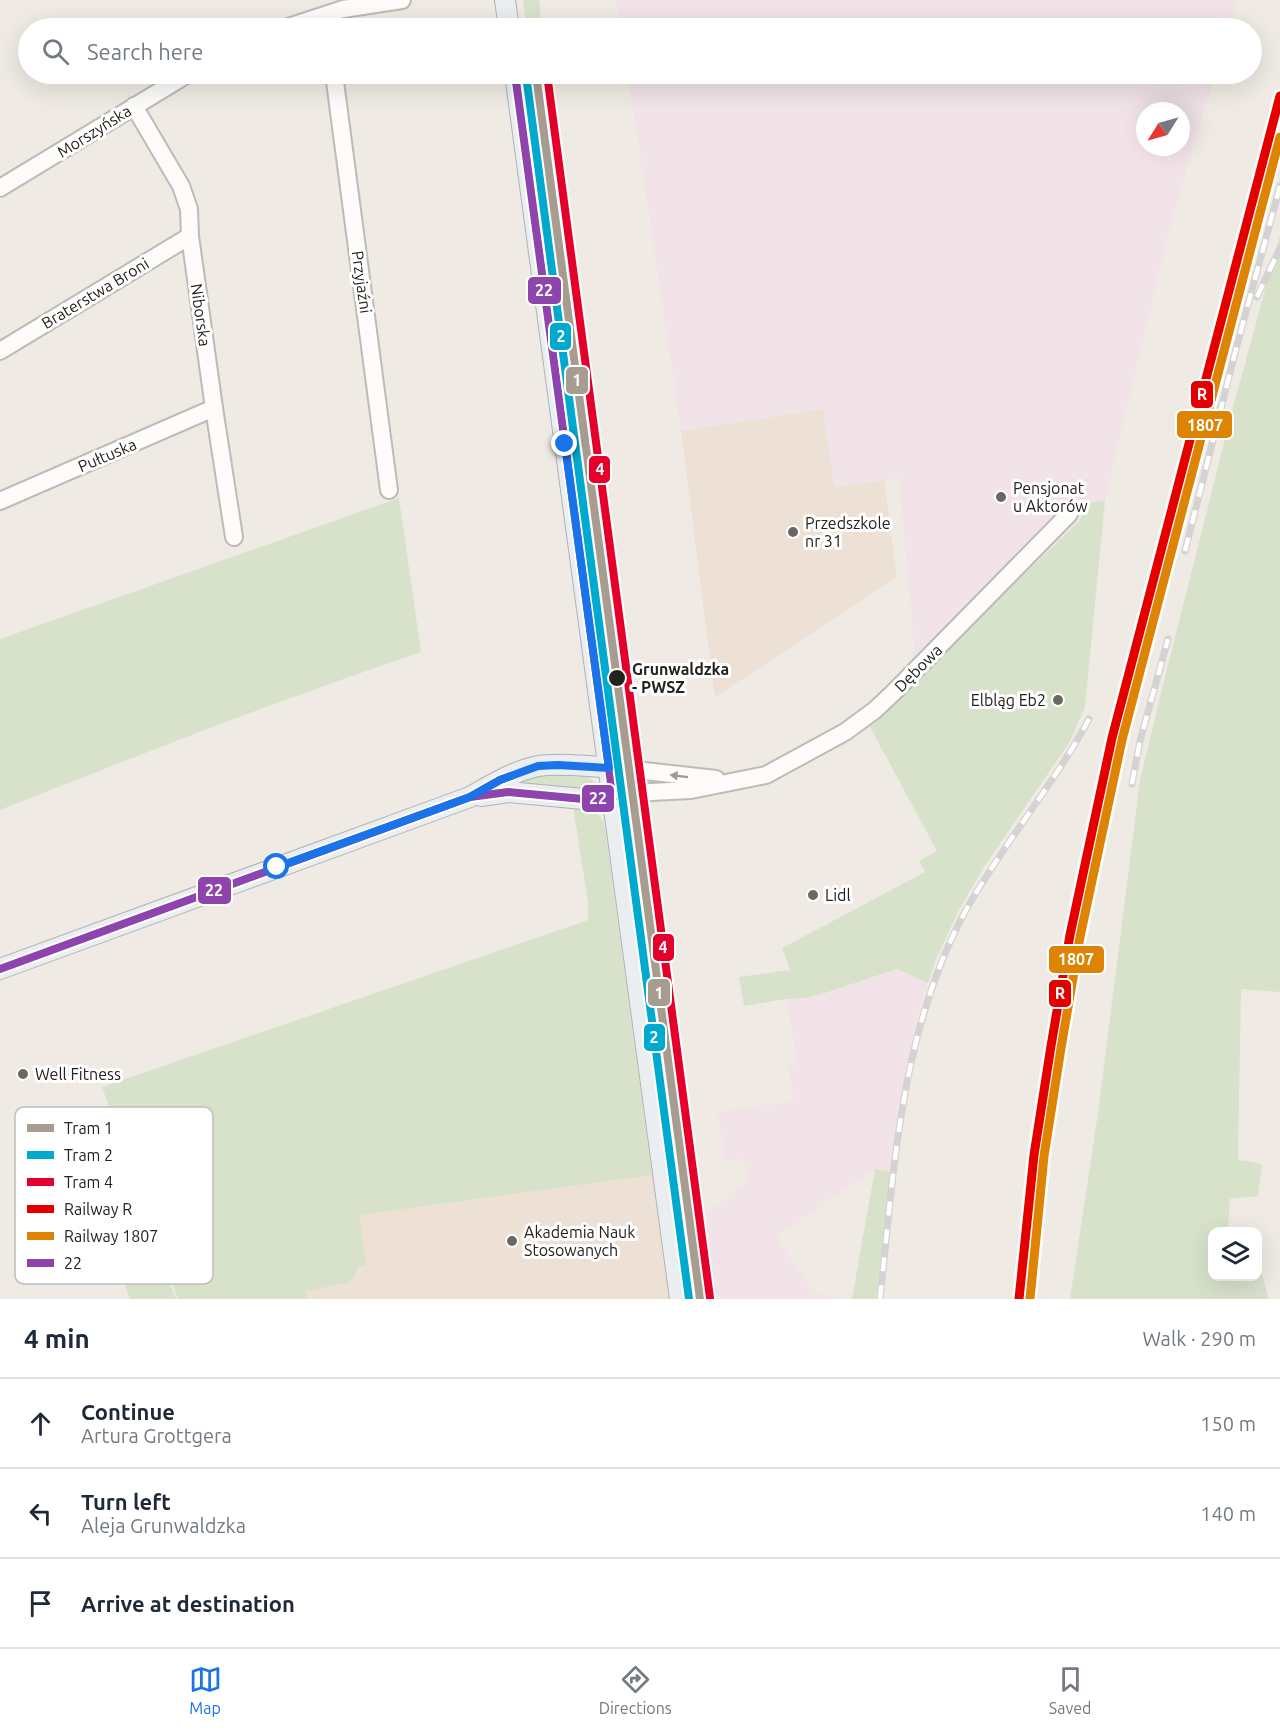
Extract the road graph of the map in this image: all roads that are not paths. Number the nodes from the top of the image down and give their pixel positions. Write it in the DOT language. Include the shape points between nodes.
graph roads {
  1 [pos="402,0"];
  2 [pos="505,0"];
  3 [pos="332,18"];
  4 [pos="508,18"];
  5 [pos="171,84"];
  6 [pos="335,84"];
  7 [pos="516,84"];
  8 [pos="134,106"];
  9 [pos="0,188"];
  10 [pos="190,236"];
  11 [pos="0,351"];
  12 [pos="214,408"];
  13 [pos="389,490"];
  14 [pos="0,501"];
  15 [pos="1069,514"];
  16 [pos="234,537"];
  17 [pos="609,768"];
  18 [pos="738,782"];
  19 [pos="470,797"];
  20 [pos="613,798"];
  21 [pos="0,969"];
  22 [pos="680,1299"];
  1 -- 3 [label="street" via="343,9"];
  2 -- 4 [label="main road"];
  5 -- 8 [label="street, Morszyńska"];
  6 -- 13 [label="street, Przyjaźni"];
  7 -- 17 [label="main road"];
  8 -- 9 [label="street, Morszyńska"];
  8 -- 10 [label="street, Niborska" via="182,186 189,209"];
  10 -- 11 [label="street, Braterstwa Broni"];
  10 -- 12 [label="street, Niborska"];
  12 -- 14 [label="street, Pułtuska"];
  12 -- 16 [label="street, Niborska"];
  15 -- 18 [label="street, Dębowa" via="875,710 784,767"];
  18 -- 17 [label="street, Dębowa, one-way"];
  17 -- 19 [label="main road" via="538,766 500,780"];
  17 -- 20 [label="main road"];
  18 -- 20 [label="street, Dębowa"];
  19 -- 20 [label="main road" via="508,792"];
  19 -- 21 [label="main road"];
  20 -- 22 [label="main road"];
}
